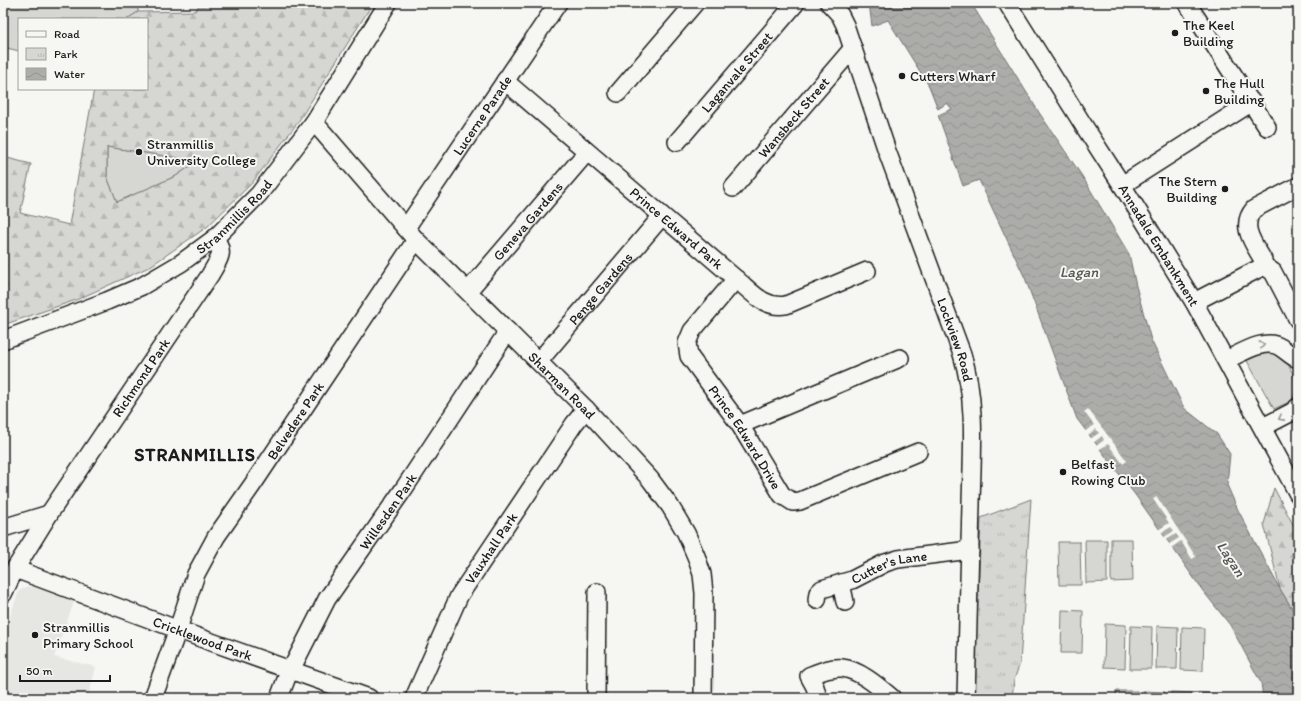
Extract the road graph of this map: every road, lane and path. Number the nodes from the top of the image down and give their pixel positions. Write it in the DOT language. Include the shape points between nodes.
graph roads {
  1 [pos="388,3"];
  2 [pos="558,3"];
  3 [pos="695,3"];
  4 [pos="796,3"];
  5 [pos="830,3"];
  6 [pos="1007,3"];
  7 [pos="1188,3"];
  8 [pos="854,48"];
  9 [pos="505,81"];
  10 [pos="618,92"];
  11 [pos="1252,102"];
  12 [pos="314,122"];
  13 [pos="1267,127"];
  14 [pos="677,142"];
  15 [pos="587,152"];
  16 [pos="1122,185"];
  17 [pos="1298,186"];
  18 [pos="733,188"];
  19 [pos="662,216"];
  20 [pos="411,234"];
  21 [pos="215,238"];
  22 [pos="1263,265"];
  23 [pos="867,270"];
  24 [pos="736,279"];
  25 [pos="468,291"];
  26 [pos="1194,302"];
  27 [pos="1298,320"];
  28 [pos="508,331"];
  29 [pos="3,340"];
  30 [pos="900,358"];
  31 [pos="1298,359"];
  32 [pos="1226,360"];
  33 [pos="539,361"];
  34 [pos="1298,407"];
  35 [pos="586,409"];
  36 [pos="740,425"];
  37 [pos="1263,427"];
  38 [pos="918,452"];
  39 [pos="1298,494"];
  40 [pos="49,514"];
  41 [pos="3,528"];
  42 [pos="970,550"];
  43 [pos="16,569"];
  44 [pos="841,583"];
  45 [pos="597,592"];
  46 [pos="3,594"];
  47 [pos="817,600"];
  48 [pos="845,602"];
  49 [pos="178,629"];
  50 [pos="290,669"];
  51 [pos="153,698"];
  52 [pos="279,698"];
  53 [pos="369,698"];
  54 [pos="414,698"];
  55 [pos="596,698"];
  56 [pos="703,698"];
  57 [pos="818,698"];
  58 [pos="892,698"];
  59 [pos="966,698"];
  1 -- 12 [label="street, Stranmillis Road"];
  2 -- 9 [label="street, Lucerne Parade"];
  3 -- 10 [label="street"];
  4 -- 14 [label="street, Laganvale Street"];
  5 -- 8 [label="street, Lockview Road" via="840,15"];
  6 -- 16 [label="street, Annadale Embankment"];
  7 -- 11 [label="street"];
  8 -- 18 [label="street, Wansbeck Street"];
  8 -- 42 [label="street, Lockview Road" via="887,151 967,370 972,404"];
  9 -- 15 [label="street, Prince Edward Park"];
  9 -- 20 [label="street, Lucerne Parade"];
  11 -- 13 [label="street"];
  11 -- 16 [label="street"];
  12 -- 20 [label="street, Sharman Road"];
  12 -- 21 [label="street, Stranmillis Road" via="259,194"];
  15 -- 19 [label="street, Prince Edward Park"];
  15 -- 25 [label="street, Geneva Gardens"];
  16 -- 26 [label="street, Annadale Embankment"];
  17 -- 22 [label="street" via="1254,209 1250,214 1247,226"];
  19 -- 24 [label="street, Prince Edward Park"];
  19 -- 33 [label="street, Penge Gardens"];
  20 -- 25 [label="street, Sharman Road"];
  20 -- 49 [label="street, Belvedere Park" via="253,484 216,537 196,574"];
  21 -- 29 [label="street, Stranmillis Road" via="181,263 142,286"];
  21 -- 40 [label="street, Richmond Park" via="221,255 210,275"];
  22 -- 26 [label="street"];
  22 -- 27 [label="street" via="1273,272"];
  23 -- 24 [label="street, Prince Edward Park" via="794,302 777,306 760,300"];
  24 -- 36 [label="street, Prince Edward Drive" via="692,331 687,349 689,356"];
  25 -- 28 [label="street, Sharman Road"];
  26 -- 32 [label="street, Annadale Embankment"];
  28 -- 33 [label="street, Sharman Road"];
  28 -- 50 [label="street, Willesden Park" via="328,599"];
  30 -- 36 [label="street"];
  32 -- 31 [label="street, one-way" via="1266,343 1280,346"];
  32 -- 37 [label="street, Annadale Embankment"];
  33 -- 35 [label="street, Sharman Road"];
  34 -- 37 [label="street, one-way"];
  35 -- 54 [label="street, Vauxhall Park" via="458,596"];
  35 -- 56 [label="street, Sharman Road" via="650,479 670,506 696,556 702,574 704,593"];
  36 -- 38 [label="street, Prince Edward Drive" via="782,495 793,502 810,498"];
  37 -- 39 [label="street, Annadale Embankment"];
  40 -- 41 [label="street"];
  40 -- 43 [label="street, Richmond Park"];
  42 -- 44 [label="street, Cutter's Lane" via="898,559"];
  42 -- 59 [label="street, Lockview Road"];
  43 -- 46 [label="street, Richmond Park"];
  43 -- 49 [label="street, Cricklewood Park"];
  44 -- 47 [label="street, Cutter's Lane" via="822,589"];
  44 -- 48 [label="street"];
  45 -- 55 [label="street"];
  49 -- 50 [label="street, Cricklewood Park"];
  49 -- 51 [label="street, Belvedere Park"];
  50 -- 52 [label="street, Willesden Park"];
  50 -- 53 [label="street, Cricklewood Park"];
  57 -- 58 [label="street" via="809,676 843,668 866,678"];
}
